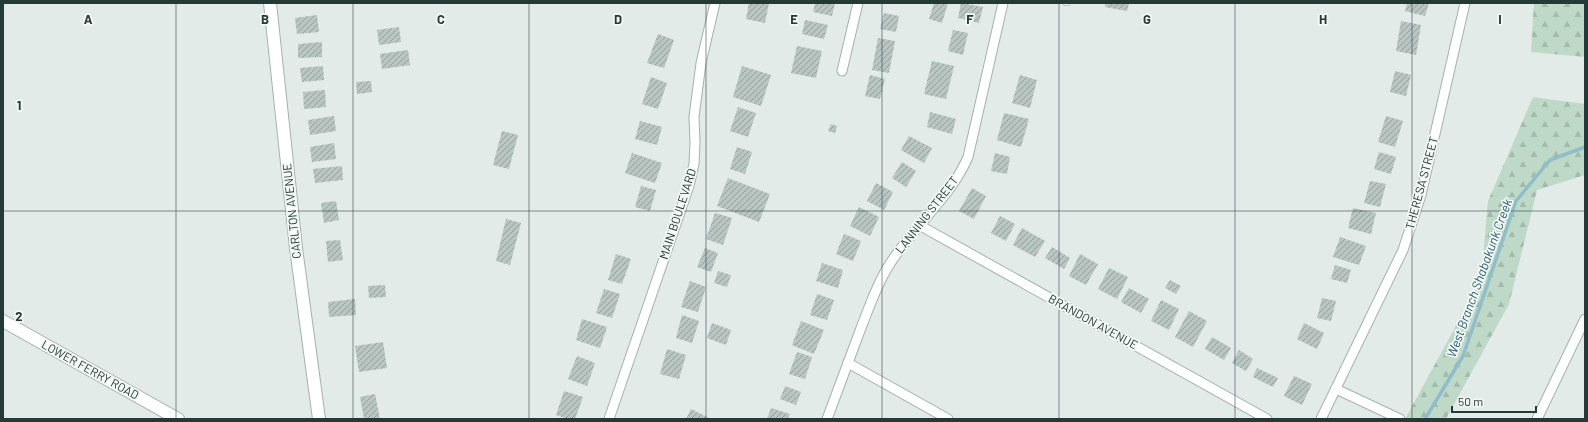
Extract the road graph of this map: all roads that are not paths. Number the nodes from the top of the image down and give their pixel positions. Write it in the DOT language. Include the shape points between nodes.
graph roads {
  1 [pos="270,3"];
  2 [pos="715,3"];
  3 [pos="858,3"];
  4 [pos="1003,3"];
  5 [pos="1465,3"];
  6 [pos="842,71"];
  7 [pos="919,225"];
  8 [pos="1585,319"];
  9 [pos="3,321"];
  10 [pos="1581,335"];
  11 [pos="848,363"];
  12 [pos="1336,389"];
  13 [pos="178,419"];
  14 [pos="319,419"];
  15 [pos="609,419"];
  16 [pos="827,419"];
  17 [pos="948,419"];
  18 [pos="1267,419"];
  19 [pos="1321,419"];
  20 [pos="1400,419"];
  21 [pos="1537,419"];
  1 -- 14 [label="street, CARLTON AVENUE" via="296,248"];
  2 -- 15 [label="street, MAIN BOULEVARD" via="701,63 694,117 694,164 689,186"];
  3 -- 6 [label="street"];
  4 -- 7 [label="street, LANNING STREET" via="968,157 952,185"];
  5 -- 12 [label="street, THERESA STREET" via="1414,220 1403,250"];
  7 -- 11 [label="street, LANNING STREET" via="901,247 875,291"];
  7 -- 18 [label="street, BRANDON AVENUE"];
  8 -- 10 [label="street"];
  9 -- 13 [label="street, LOWER FERRY ROAD"];
  10 -- 21 [label="street"];
  11 -- 16 [label="street, LANNING STREET"];
  11 -- 17 [label="street"];
  12 -- 19 [label="street, THERESA STREET"];
  12 -- 20 [label="street"];
}
